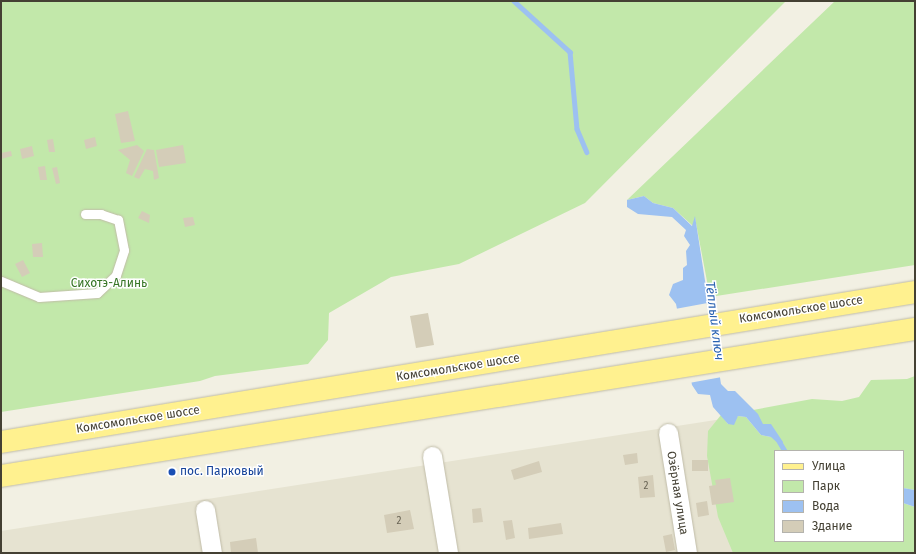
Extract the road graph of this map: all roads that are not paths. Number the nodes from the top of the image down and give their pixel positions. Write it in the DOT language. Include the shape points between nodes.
graph roads {
  1 [pos="85,214"];
  2 [pos="1,281"];
  3 [pos="915,292"];
  4 [pos="915,329"];
  5 [pos="668,433"];
  6 [pos="1,442"];
  7 [pos="433,464"];
  8 [pos="1,476"];
  9 [pos="205,510"];
  10 [pos="212,553"];
  11 [pos="448,553"];
  12 [pos="687,553"];
  1 -- 2 [label="lane" via="101,214 118,220 124,250 116,275 97,293 39,297"];
  3 -- 6 [label="main road, Комсомольское шоссе"];
  4 -- 8 [label="main road"];
  5 -- 12 [label="street, Озёрная улица"];
  7 -- 11 [label="street"];
  9 -- 10 [label="street"];
}
